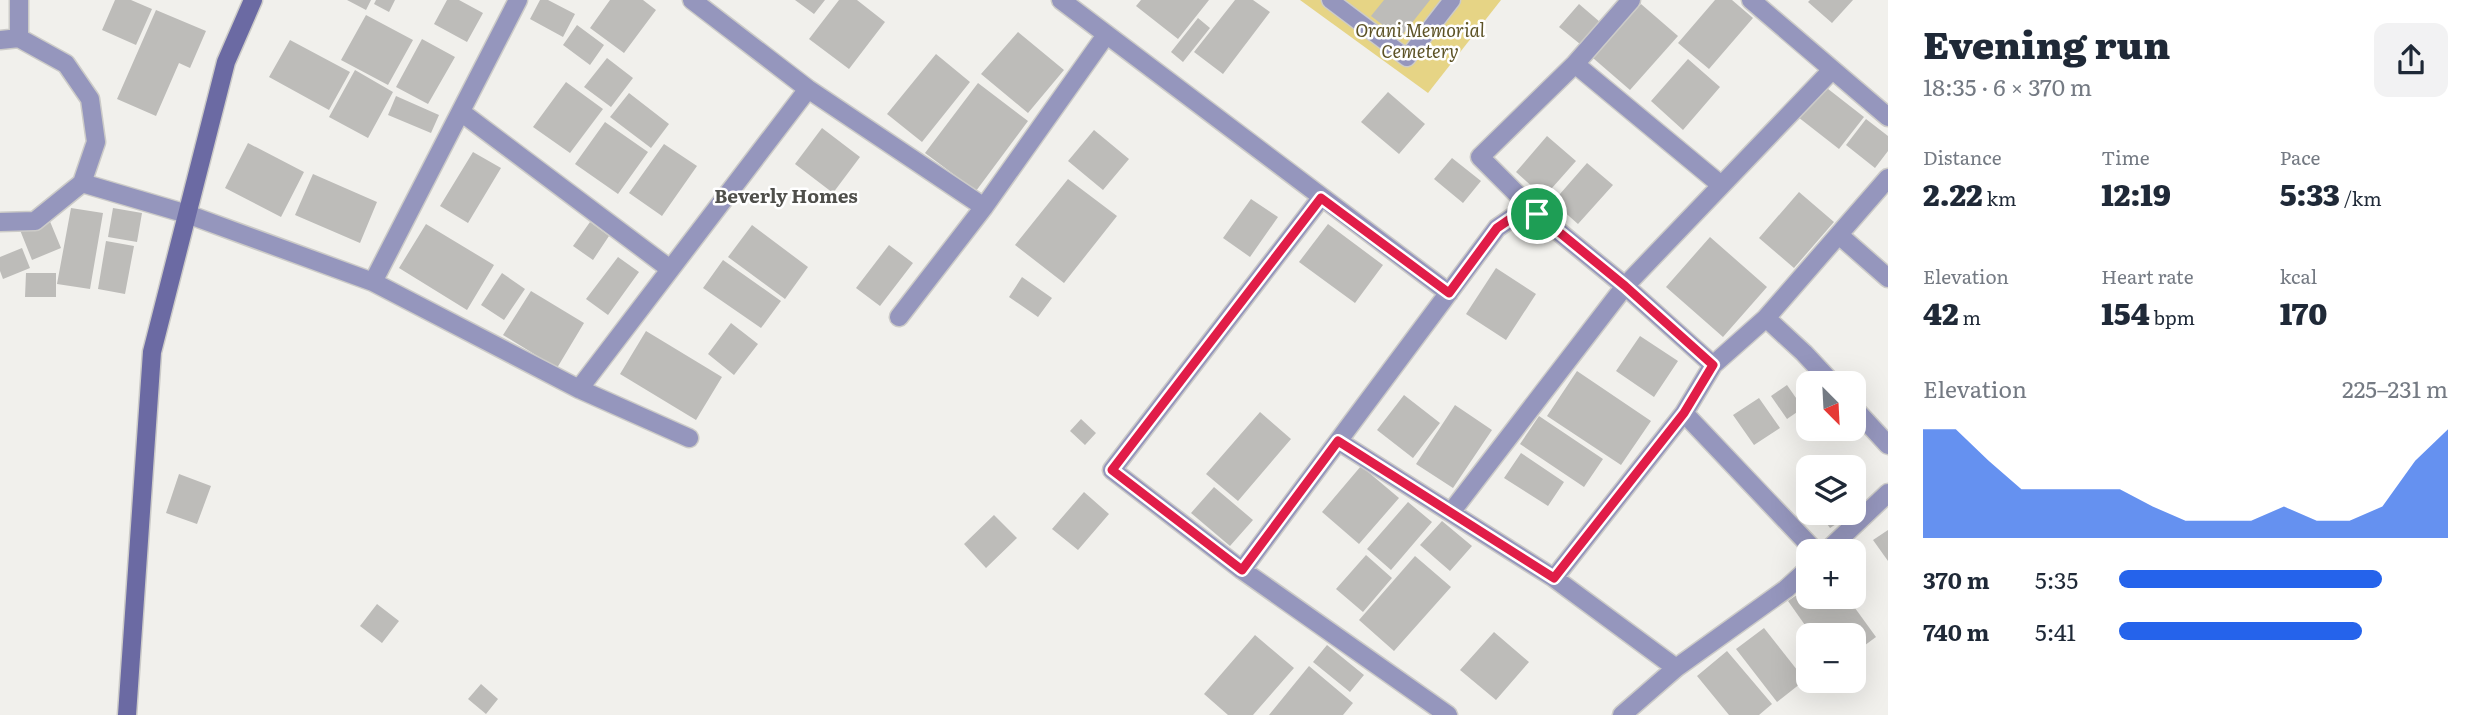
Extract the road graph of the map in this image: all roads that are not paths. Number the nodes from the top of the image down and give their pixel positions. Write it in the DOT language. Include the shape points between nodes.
graph roads {
  1 [pos="19,0"];
  2 [pos="253,0"];
  3 [pos="518,0"];
  4 [pos="692,0"];
  5 [pos="1061,0"];
  6 [pos="1330,0"];
  7 [pos="1452,0"];
  8 [pos="1631,0"];
  9 [pos="1751,0"];
  10 [pos="1106,35"];
  11 [pos="19,38"];
  12 [pos="0,40"];
  13 [pos="1575,64"];
  14 [pos="1831,71"];
  15 [pos="808,89"];
  16 [pos="461,112"];
  17 [pos="1888,117"];
  18 [pos="1888,178"];
  19 [pos="82,183"];
  20 [pos="1721,185"];
  21 [pos="1321,198"];
  22 [pos="984,207"];
  23 [pos="187,214"];
  24 [pos="1537,214"];
  25 [pos="0,222"];
  26 [pos="1839,235"];
  27 [pos="670,269"];
  28 [pos="1888,278"];
  29 [pos="373,282"];
  30 [pos="1625,286"];
  31 [pos="1449,293"];
  32 [pos="899,317"];
  33 [pos="1766,318"];
  34 [pos="1713,365"];
  35 [pos="1821,371"];
  36 [pos="579,389"];
  37 [pos="1684,413"];
  38 [pos="1866,421"];
  39 [pos="689,438"];
  40 [pos="1338,441"];
  41 [pos="1888,445"];
  42 [pos="1888,493"];
  43 [pos="1452,511"];
  44 [pos="1804,539"];
  45 [pos="1840,539"];
  46 [pos="1242,570"];
  47 [pos="1554,578"];
  48 [pos="1796,580"];
  49 [pos="1676,668"];
  50 [pos="127,715"];
  51 [pos="1448,715"];
  52 [pos="1622,715"];
  1 -- 11 [label="street"];
  2 -- 23 [label="street" via="226,62"];
  3 -- 16 [label="street"];
  4 -- 15 [label="street"];
  5 -- 10 [label="street"];
  6 -- 7 [label="lane" via="1407,58"];
  8 -- 13 [label="street"];
  9 -- 14 [label="street"];
  10 -- 21 [label="street"];
  10 -- 22 [label="street"];
  11 -- 12 [label="street"];
  11 -- 19 [label="street" via="66,64 90,99 96,142"];
  13 -- 20 [label="street"];
  13 -- 24 [label="street" via="1480,157"];
  14 -- 17 [label="street"];
  14 -- 20 [label="street"];
  15 -- 22 [label="street"];
  15 -- 27 [label="street"];
  16 -- 27 [label="street"];
  16 -- 29 [label="street"];
  18 -- 26 [label="street"];
  19 -- 23 [label="street"];
  19 -- 25 [label="street" via="35,221"];
  20 -- 30 [label="street"];
  21 -- 31 [label="street"];
  21 -- 46 [label="street" via="1112,470"];
  22 -- 32 [label="street"];
  23 -- 29 [label="street"];
  23 -- 50 [label="street" via="152,352"];
  24 -- 30 [label="street"];
  24 -- 31 [label="street" via="1513,217 1497,228"];
  26 -- 28 [label="street"];
  26 -- 33 [label="street"];
  27 -- 36 [label="street"];
  29 -- 36 [label="street"];
  30 -- 34 [label="street"];
  30 -- 43 [label="street"];
  31 -- 40 [label="street"];
  33 -- 34 [label="street"];
  33 -- 35 [label="street"];
  34 -- 37 [label="street"];
  36 -- 39 [label="street"];
  37 -- 44 [label="street"];
  37 -- 47 [label="street"];
  38 -- 41 [label="street"];
  40 -- 43 [label="street"];
  40 -- 46 [label="street"];
  42 -- 45 [label="street"];
  43 -- 47 [label="street"];
  46 -- 51 [label="street"];
  47 -- 49 [label="street"];
  48 -- 49 [label="street"];
  49 -- 52 [label="street"];
}
